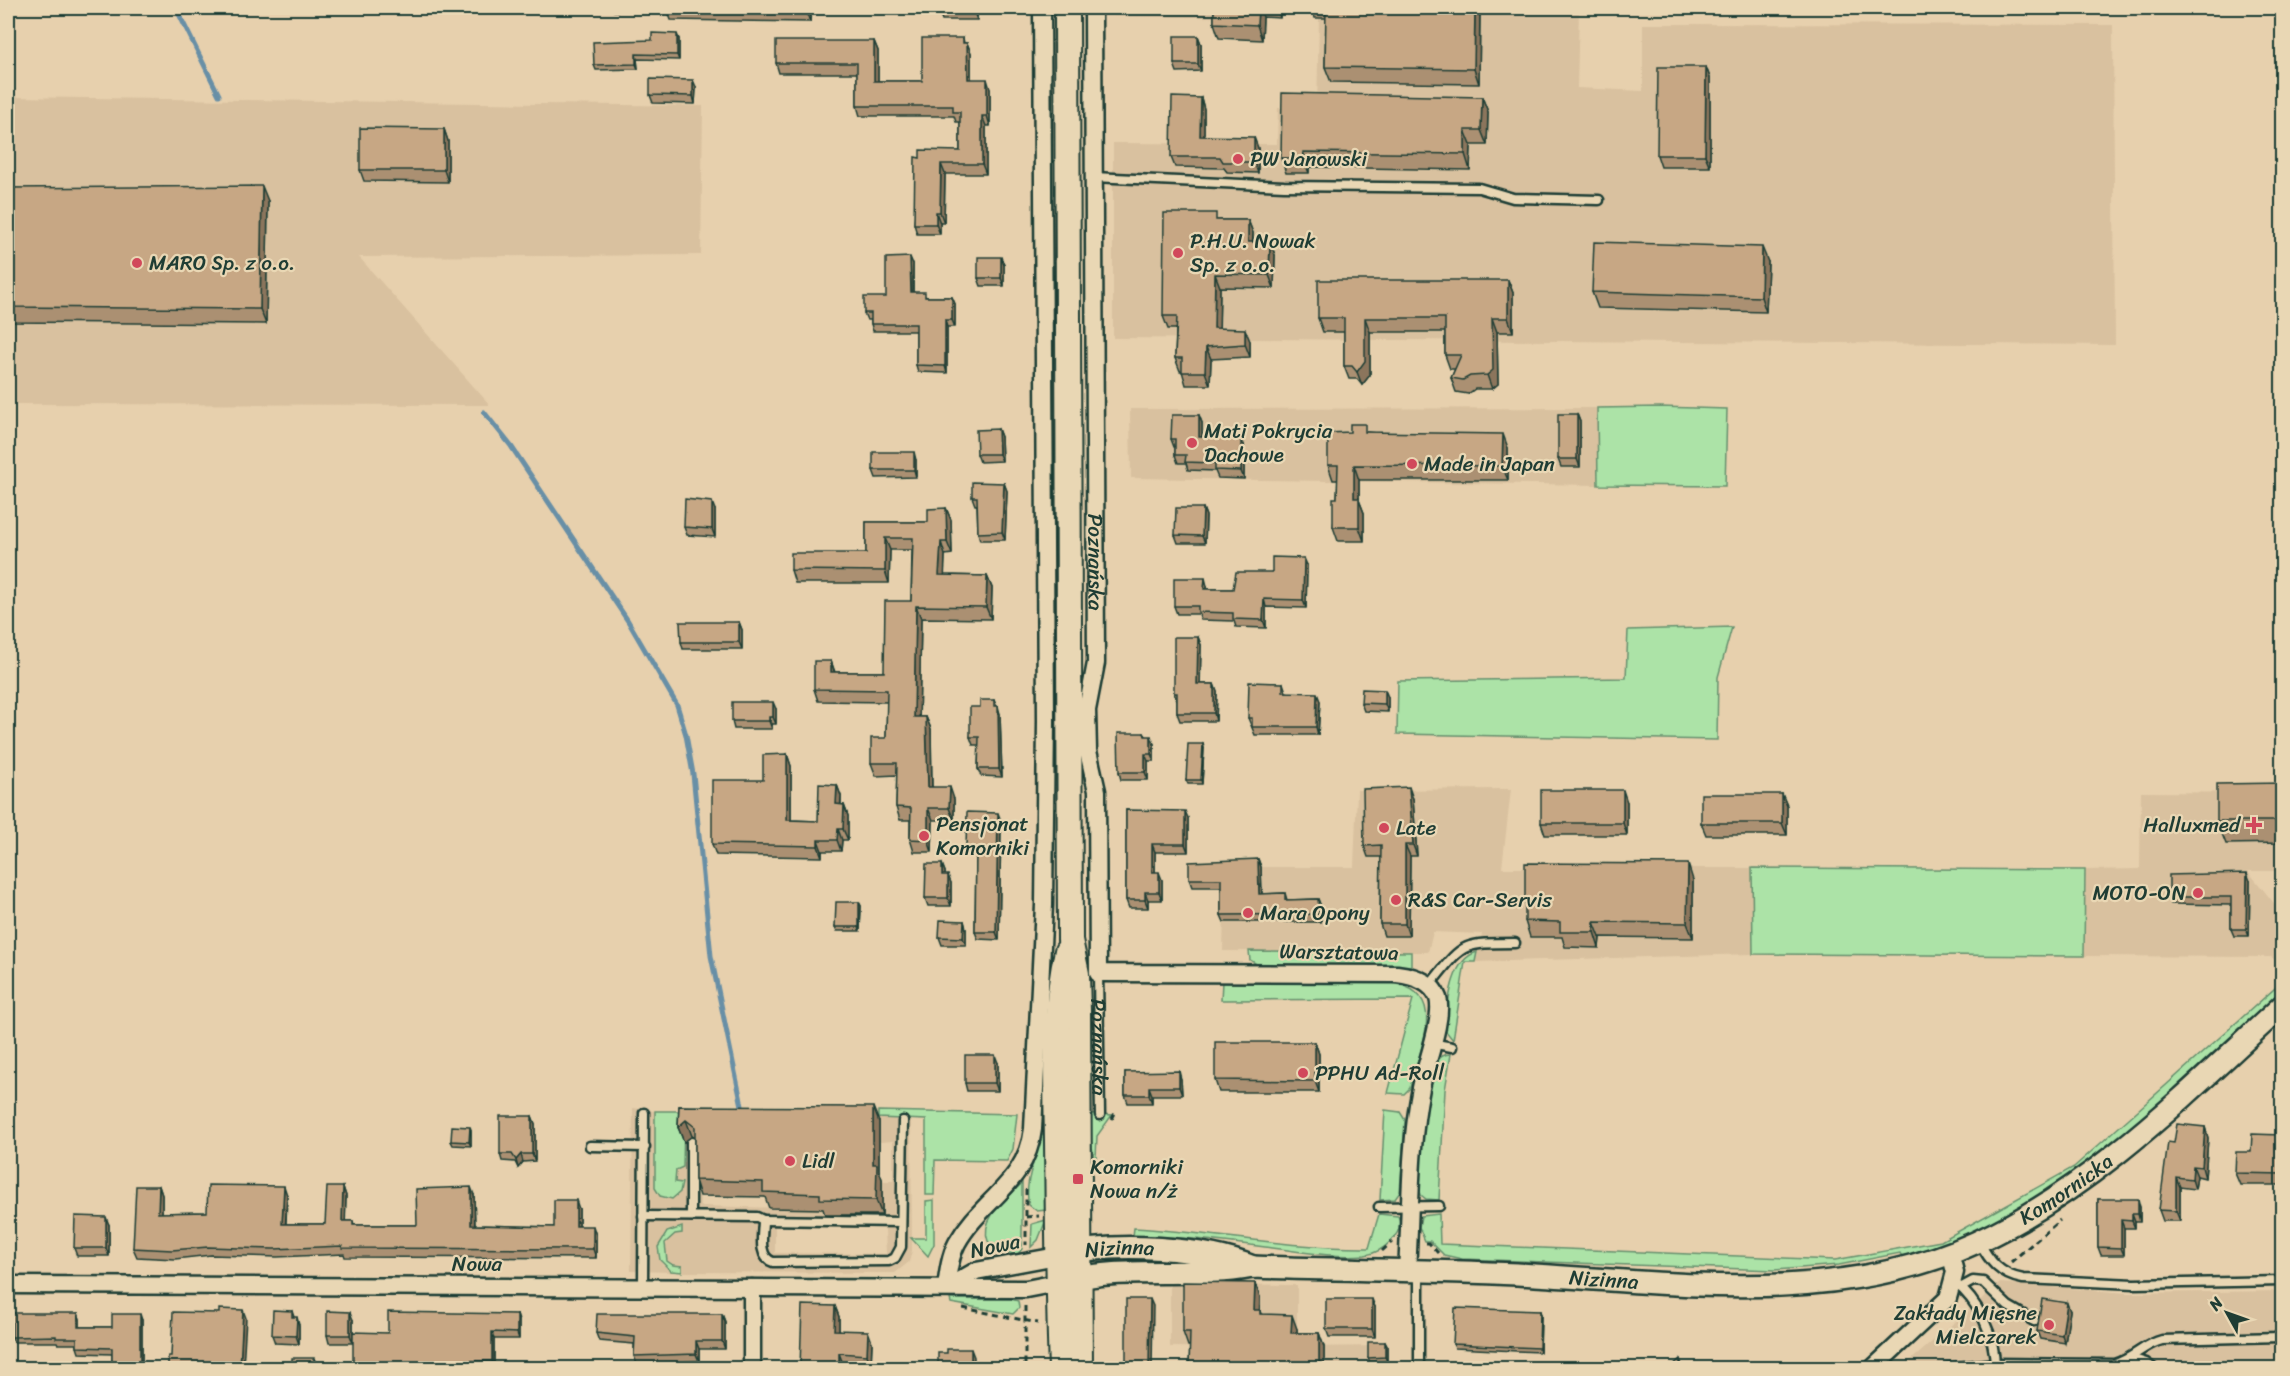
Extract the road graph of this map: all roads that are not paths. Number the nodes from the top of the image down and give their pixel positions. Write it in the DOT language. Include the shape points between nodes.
graph roads {
  1 [pos="1042,8"];
  2 [pos="1067,8"];
  3 [pos="1093,8"];
  4 [pos="1093,177"];
  5 [pos="1599,200"];
  6 [pos="1515,943"];
  7 [pos="1098,973"];
  8 [pos="1429,986"];
  9 [pos="2283,1006"];
  10 [pos="1431,1043"];
  11 [pos="1452,1047"];
  12 [pos="644,1113"];
  13 [pos="1100,1115"];
  14 [pos="903,1121"];
  15 [pos="691,1143"];
  16 [pos="590,1146"];
  17 [pos="645,1147"];
  18 [pos="1439,1206"];
  19 [pos="1379,1207"];
  20 [pos="1410,1207"];
  21 [pos="643,1216"];
  22 [pos="692,1216"];
  23 [pos="762,1220"];
  24 [pos="901,1222"];
  25 [pos="1979,1241"];
  26 [pos="1068,1253"];
  27 [pos="1950,1253"];
  28 [pos="1253,1267"];
  29 [pos="1413,1270"];
  30 [pos="1068,1280"];
  31 [pos="2283,1281"];
  32 [pos="8,1284"];
  33 [pos="1958,1284"];
  34 [pos="643,1287"];
  35 [pos="752,1288"];
  36 [pos="946,1288"];
  37 [pos="2034,1321"];
  38 [pos="2280,1337"];
  39 [pos="2131,1358"];
  40 [pos="1996,1366"];
  41 [pos="2096,1367"];
  42 [pos="752,1368"];
  43 [pos="1061,1368"];
  44 [pos="1080,1368"];
  45 [pos="1419,1368"];
  46 [pos="1873,1368"];
  47 [pos="1947,1368"];
  48 [pos="2153,1368"];
  1 -- 36 [label="street" via="1046,710 1044,905 1033,1130 1024,1163 957,1242"];
  2 -- 26 [label="main road, Poznańska" via="1070,940 1077,983"];
  3 -- 4 [label="street, Poznańska"];
  4 -- 5 [label="lane" via="1284,186 1479,188 1513,198"];
  4 -- 7 [label="street, Poznańska" via="1096,663 1087,710 1088,751 1097,791"];
  6 -- 8 [label="lane" via="1466,946"];
  7 -- 8 [label="street, Warsztatowa" via="1397,974 1419,978"];
  7 -- 13 [label="lane, Poznańska"];
  8 -- 10 [label="street" via="1439,1004"];
  9 -- 25 [label="street, Komornicka" via="2091,1173 2030,1214"];
  10 -- 11 [label="lane"];
  10 -- 20 [label="street" via="1413,1138"];
  12 -- 17 [label="lane"];
  14 -- 24 [label="lane"];
  15 -- 22 [label="lane"];
  16 -- 17 [label="lane"];
  17 -- 21 [label="lane"];
  18 -- 20 [label="lane"];
  19 -- 20 [label="lane"];
  20 -- 29 [label="street"];
  21 -- 22 [label="lane"];
  21 -- 34 [label="lane"];
  22 -- 23 [label="lane" via="752,1216"];
  23 -- 24 [label="lane"];
  23 -- 24 [label="lane" via="763,1252 773,1262 889,1261 899,1252"];
  25 -- 27 [label="street, Komornicka"];
  25 -- 31 [label="lane" via="1994,1265 2023,1278 2134,1284"];
  26 -- 28 [label="street, Nizinna" via="1133,1249 1186,1252 1228,1258"];
  26 -- 30 [label="main road, Poznańska"];
  26 -- 36 [label="street, Nowa" via="976,1271"];
  27 -- 29 [label="street, Nizinna" via="1865,1276 1774,1285"];
  27 -- 33 [label="street"];
  28 -- 29 [label="street, Nizinna"];
  28 -- 30 [label="street, Nizinna" via="1226,1272 1121,1273"];
  29 -- 45 [label="lane"];
  30 -- 36 [label="street, Nowa" via="1026,1289"];
  30 -- 43 [label="main road, Poznańska"];
  30 -- 44 [label="main road, Poznańska"];
  32 -- 34 [label="street, Nowa"];
  33 -- 37 [label="lane" via="1983,1282 2008,1306"];
  33 -- 40 [label="lane" via="1979,1307"];
  33 -- 46 [label="street" via="1941,1307"];
  34 -- 35 [label="street, Nowa"];
  35 -- 36 [label="street, Nowa"];
  35 -- 42 [label="street"];
  38 -- 39 [label="lane" via="2162,1340 2147,1345"];
  39 -- 41 [label="lane"];
  39 -- 48 [label="lane"];
  40 -- 41 [label="lane"];
  40 -- 47 [label="lane"];
}
